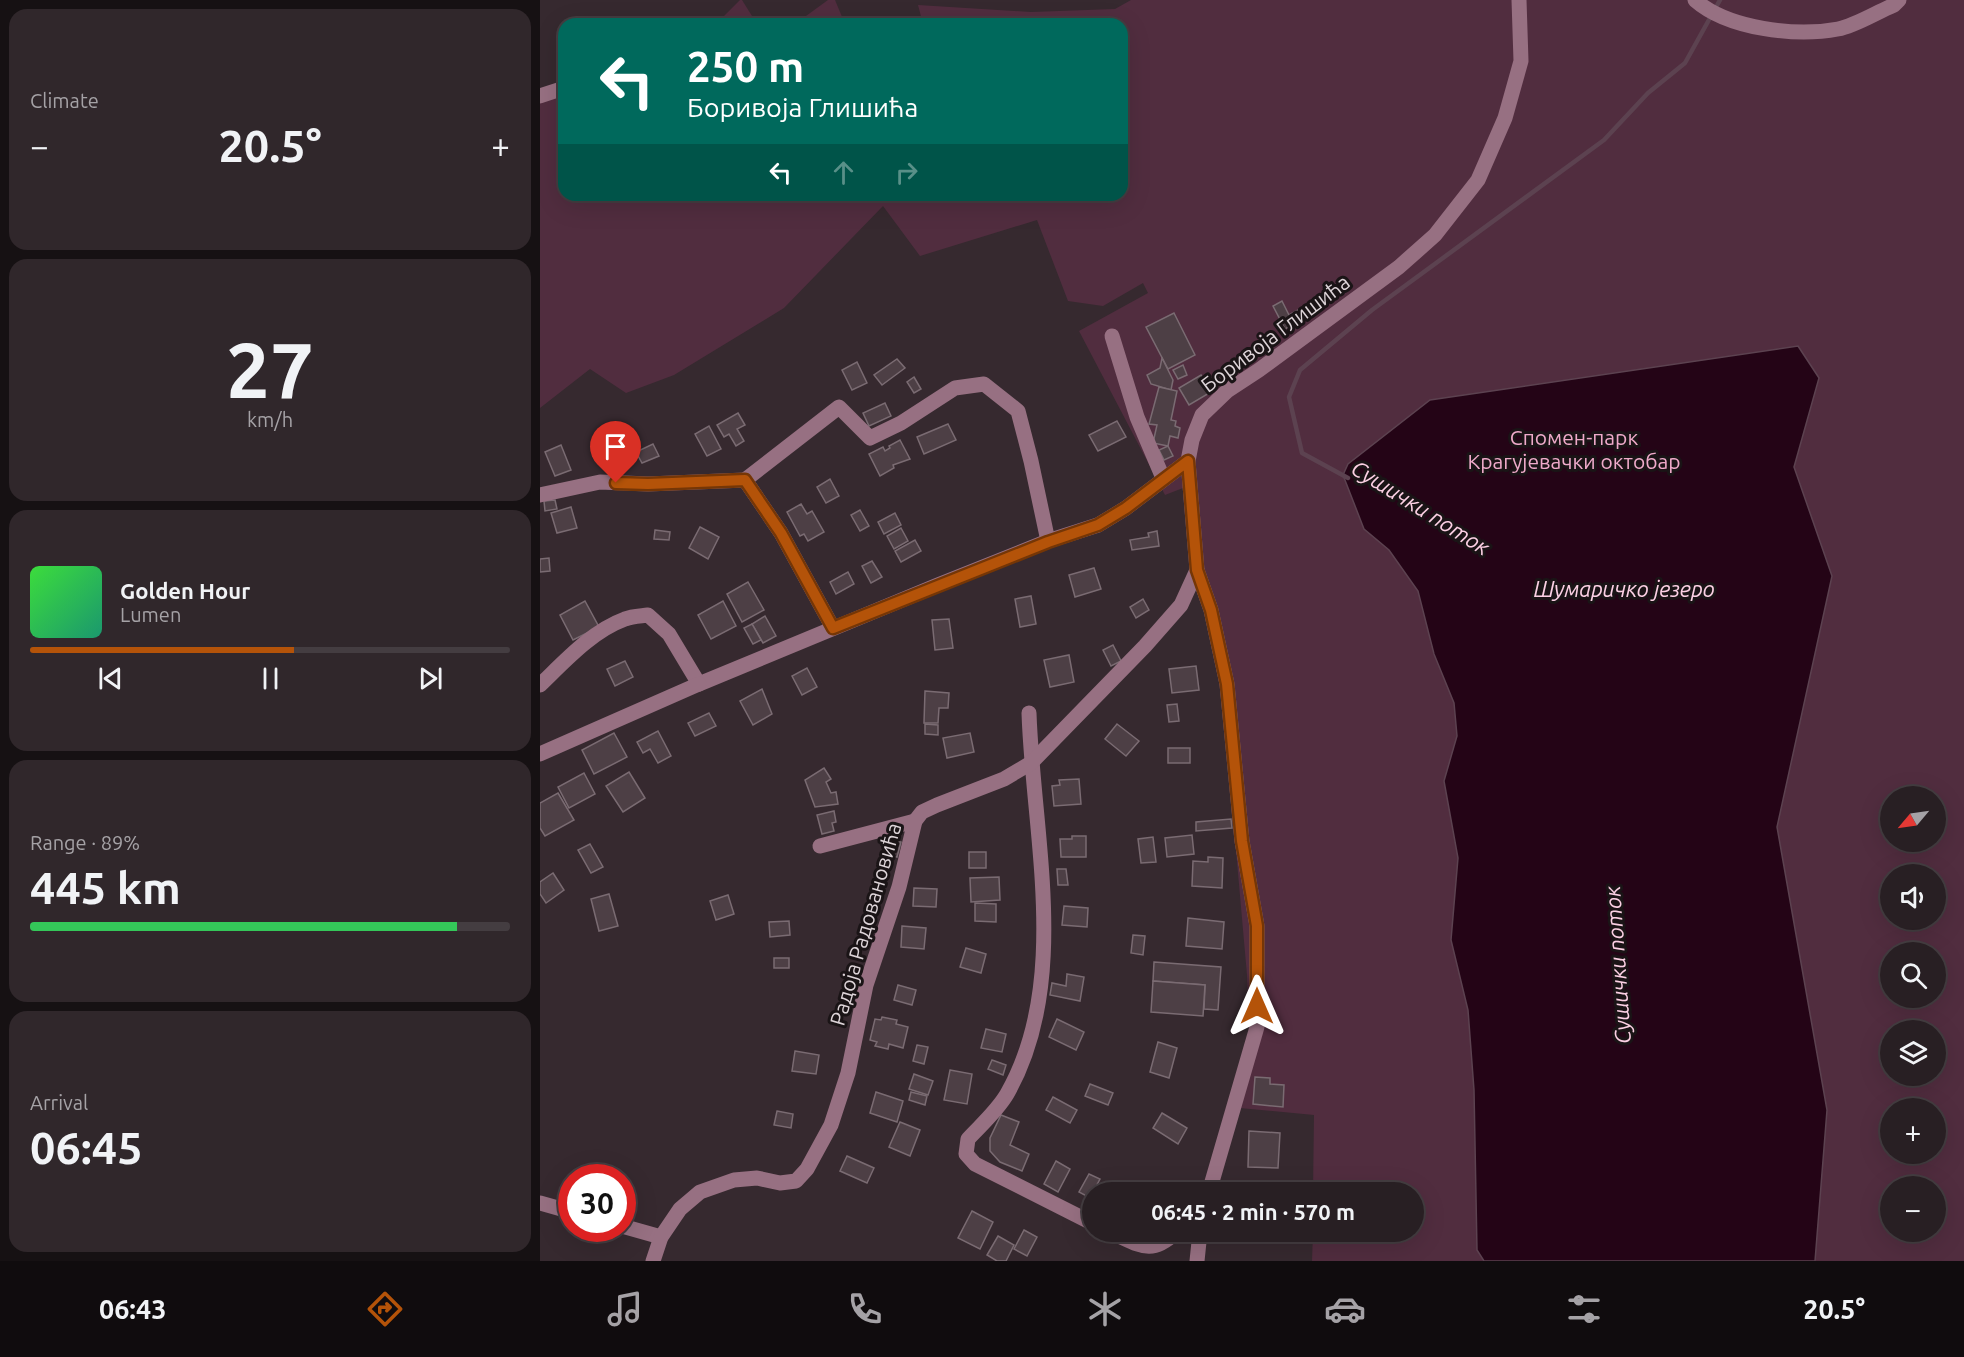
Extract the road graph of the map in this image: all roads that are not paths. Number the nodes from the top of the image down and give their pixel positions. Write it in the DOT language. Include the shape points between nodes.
graph roads {
  1 [pos="1519,0"];
  2 [pos="1899,0"];
  3 [pos="1697,2"];
  4 [pos="558,90"];
  5 [pos="540,96"];
  6 [pos="1112,336"];
  7 [pos="1188,461"];
  8 [pos="1163,478"];
  9 [pos="745,480"];
  10 [pos="540,495"];
  11 [pos="1048,542"];
  12 [pos="1197,570"];
  13 [pos="833,628"];
  14 [pos="699,684"];
  15 [pos="540,685"];
  16 [pos="1029,713"];
  17 [pos="540,754"];
  18 [pos="1030,763"];
  19 [pos="915,821"];
  20 [pos="820,846"];
  21 [pos="1212,1182"];
  22 [pos="540,1203"];
  23 [pos="558,1208"];
  24 [pos="1082,1218"];
  25 [pos="636,1230"];
  26 [pos="661,1237"];
  27 [pos="1133,1242"];
  28 [pos="1166,1242"];
  29 [pos="1199,1242"];
  30 [pos="652,1261"];
  31 [pos="1197,1261"];
  1 -- 7 [label="street, Боривоја Глишића" via="1521,61 1505,118 1478,180 1435,235 1399,267 1227,391 1203,415"];
  2 -- 3 [label="street" via="1840,29 1790,33 1732,21"];
  4 -- 5 [label="street"];
  6 -- 8 [label="street" via="1137,417"];
  7 -- 8 [label="street"];
  7 -- 12 [label="street, Боривоја Глишића"];
  8 -- 11 [label="street" via="1098,525"];
  9 -- 10 [label="street" via="600,482"];
  9 -- 11 [label="street" via="839,407 870,438 955,388 984,384 1018,411"];
  9 -- 13 [label="street" via="781,533"];
  11 -- 13 [label="street"];
  12 -- 18 [label="street, Радоја Радовановића" via="1181,605"];
  12 -- 21 [label="street" via="1211,610 1227,684 1242,841 1257,926 1257,1027"];
  13 -- 14 [label="street"];
  14 -- 15 [label="street" via="669,634 648,615 627,618 608,627 574,652"];
  14 -- 17 [label="street"];
  16 -- 18 [label="street"];
  18 -- 19 [label="street, Радоја Радовановића" via="1004,779 922,812"];
  18 -- 24 [label="street" via="1042,884 1039,1003 1025,1055 1006,1096 968,1139 966,1154 975,1164"];
  19 -- 20 [label="street"];
  19 -- 26 [label="street, Радоја Радовановића" via="899,887 866,985 848,1073 831,1125 807,1169 796,1181 780,1184 757,1178 734,1180 700,1192 680,1209"];
  22 -- 23 [label="street"];
  25 -- 26 [label="street"];
  26 -- 30 [label="street, Радоја Радовановића"];
  27 -- 28 [label="street" via="1155,1247"];
  29 -- 31 [label="street"];
}
